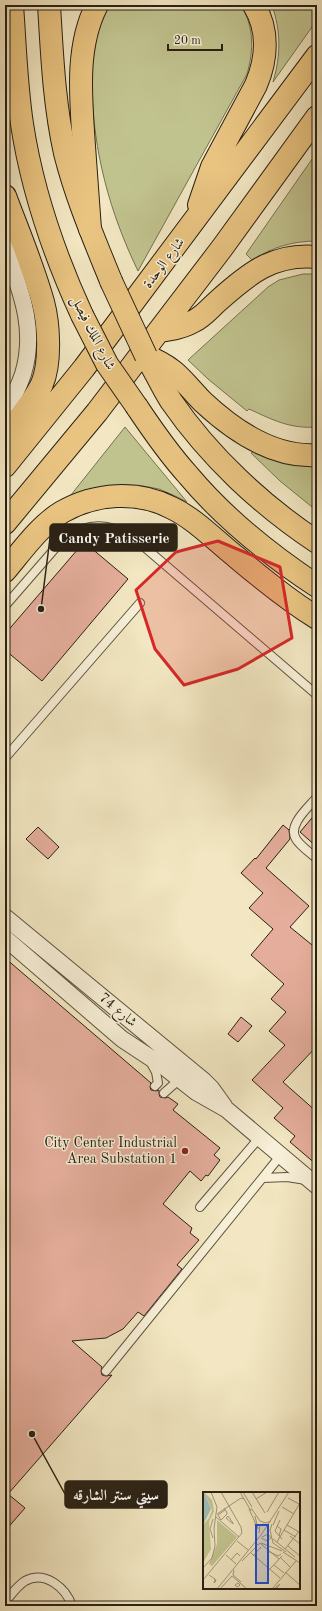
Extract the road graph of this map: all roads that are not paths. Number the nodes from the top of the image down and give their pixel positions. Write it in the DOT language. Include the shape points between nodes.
graph roads {
  1 [pos="12,5"];
  2 [pos="49,5"];
  3 [pos="97,5"];
  4 [pos="254,5"];
  5 [pos="317,56"];
  6 [pos="317,117"];
  7 [pos="5,196"];
  8 [pos="194,221"];
  9 [pos="90,229"];
  10 [pos="5,246"];
  11 [pos="317,257"];
  12 [pos="159,331"];
  13 [pos="146,356"];
  14 [pos="5,409"];
  15 [pos="5,437"];
  16 [pos="317,455"];
  17 [pos="5,466"];
  18 [pos="5,523"];
  19 [pos="317,542"];
  20 [pos="5,571"];
  21 [pos="317,586"];
  22 [pos="140,603"];
  23 [pos="5,606"];
  24 [pos="317,618"];
  25 [pos="317,695"];
  26 [pos="5,758"];
  27 [pos="317,797"];
  28 [pos="317,859"];
  29 [pos="5,917"];
  30 [pos="5,938"];
  31 [pos="144,1054"];
  32 [pos="185,1075"];
  33 [pos="155,1086"];
  34 [pos="164,1094"];
  35 [pos="260,1137"];
  36 [pos="281,1155"];
  37 [pos="263,1178"];
  38 [pos="314,1184"];
  39 [pos="200,1207"];
  40 [pos="106,1371"];
  41 [pos="5,1602"];
  42 [pos="72,1606"];
  1 -- 21 [label="main road, شارع الملك فيصل, bridge" via="22,124 40,206 53,246 82,315 107,364 160,441 189,476 259,544"];
  2 -- 9 [label="main road" via="53,73 65,152"];
  3 -- 9 [label="main road" via="86,35 82,85"];
  4 -- 8 [label="main road" via="265,40 262,71 212,167"];
  5 -- 8 [label="main road, شارع الوحدة"];
  6 -- 12 [label="main road"];
  7 -- 15 [label="main road" via="43,304 48,349 42,384"];
  8 -- 17 [label="main road, شارع الوحدة" via="84,368"];
  9 -- 13 [label="main road, bridge"];
  10 -- 14 [label="street" via="25,308 29,333 28,359 20,383"];
  11 -- 12 [label="main road" via="293,257 265,265 240,281 196,321 178,328"];
  12 -- 18 [label="main road" via="97,412"];
  13 -- 16 [label="main road" via="175,373 219,416 253,438 280,452"];
  13 -- 19 [label="main road" via="171,400 222,462 261,500"];
  20 -- 24 [label="main road" via="46,525 61,513 97,498 135,496 173,508 189,518 274,589"];
  22 -- 26 [label="lane"];
  23 -- 25 [label="lane" via="65,537 91,526 105,526 118,530 142,545"];
  27 -- 28 [label="lane" via="293,829 295,839"];
  29 -- 32 [label="street, شارع 74"];
  30 -- 31 [label="street, شارع 74" via="122,1039"];
  31 -- 32 [label="street, شارع 74"];
  31 -- 33 [label="lane" via="158,1075 158,1083"];
  32 -- 34 [label="lane"];
  32 -- 35 [label="street, شارع 74" via="211,1088 226,1109"];
  35 -- 36 [label="street, شارع 74"];
  35 -- 39 [label="lane"];
  36 -- 37 [label="lane"];
  36 -- 38 [label="street, شارع 74"];
  37 -- 38 [label="lane" via="287,1177"];
  37 -- 40 [label="lane"];
  41 -- 42 [label="lane" via="26,1581 38,1578 50,1580 60,1587 68,1595"];
}
